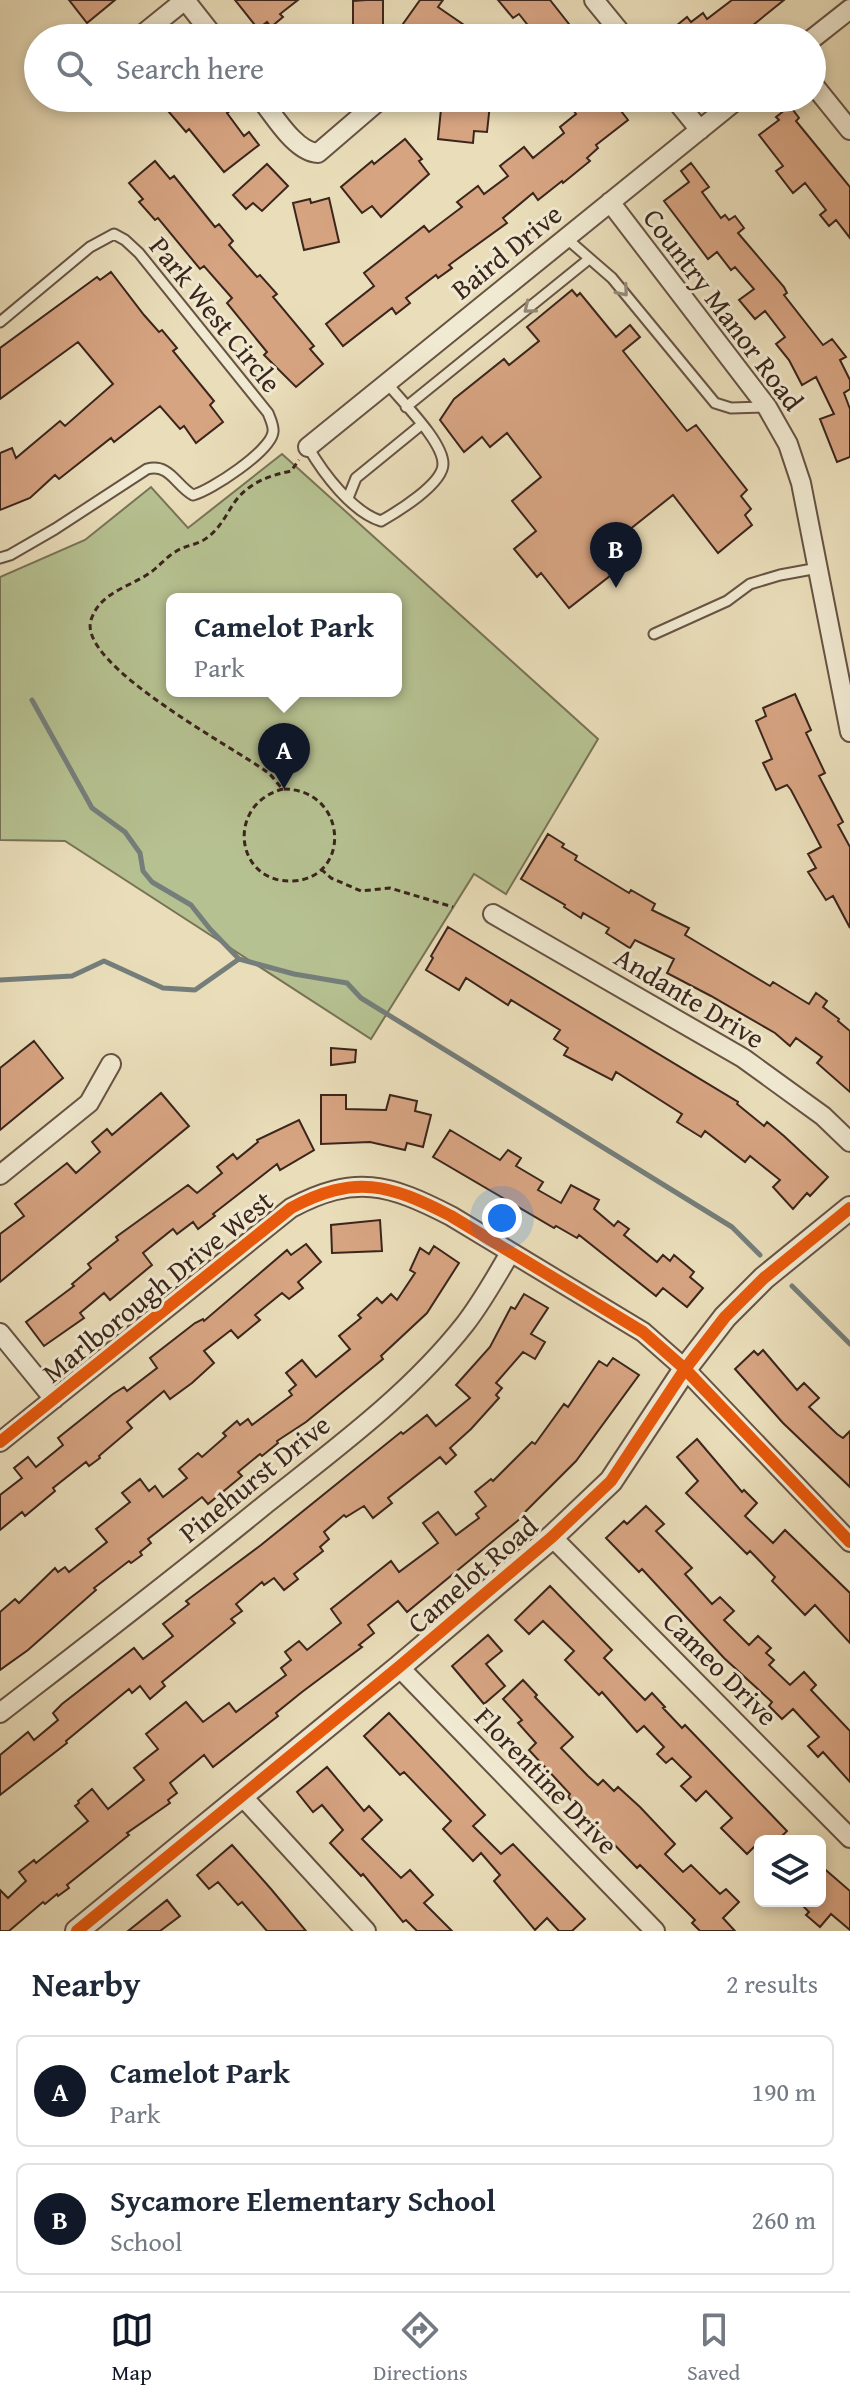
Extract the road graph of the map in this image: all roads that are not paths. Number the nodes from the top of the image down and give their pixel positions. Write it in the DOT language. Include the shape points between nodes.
graph roads {
  1 [pos="185,0"];
  2 [pos="594,0"];
  3 [pos="850,9"];
  4 [pos="155,24"];
  5 [pos="204,24"];
  6 [pos="614,24"];
  7 [pos="826,28"];
  8 [pos="826,100"];
  9 [pos="271,112"];
  10 [pos="366,112"];
  11 [pos="685,112"];
  12 [pos="722,112"];
  13 [pos="700,130"];
  14 [pos="850,130"];
  15 [pos="610,202"];
  16 [pos="566,238"];
  17 [pos="589,259"];
  18 [pos="0,322"];
  19 [pos="387,383"];
  20 [pos="406,407"];
  21 [pos="767,407"];
  22 [pos="421,425"];
  23 [pos="308,447"];
  24 [pos="348,498"];
  25 [pos="0,558"];
  26 [pos="818,568"];
  27 [pos="654,634"];
  28 [pos="850,732"];
  29 [pos="493,914"];
  30 [pos="111,1064"];
  31 [pos="850,1142"];
  32 [pos="0,1175"];
  33 [pos="850,1208"];
  34 [pos="510,1253"];
  35 [pos="0,1333"];
  36 [pos="685,1369"];
  37 [pos="54,1399"];
  38 [pos="0,1442"];
  39 [pos="552,1537"];
  40 [pos="850,1542"];
  41 [pos="399,1667"];
  42 [pos="0,1713"];
  43 [pos="242,1796"];
  44 [pos="850,1838"];
  45 [pos="78,1931"];
  46 [pos="366,1931"];
  47 [pos="655,1931"];
  1 -- 4 [label="street"];
  1 -- 5 [label="street"];
  2 -- 6 [label="street"];
  3 -- 7 [label="street"];
  8 -- 14 [label="street"];
  9 -- 10 [label="street" via="312,153"];
  11 -- 13 [label="street"];
  12 -- 13 [label="street, Baird Drive"];
  13 -- 15 [label="street, Baird Drive"];
  15 -- 16 [label="street, Baird Drive"];
  15 -- 21 [label="street, Country Manor Road"];
  16 -- 17 [label="lane"];
  16 -- 19 [label="street, Baird Drive"];
  17 -- 20 [label="lane, one-way"];
  17 -- 21 [label="lane, one-way" via="612,278 715,403"];
  18 -- 25 [label="lane, Park West Circle" via="90,247 114,234 139,253 239,376 268,413 273,433 258,453 206,492 193,495 169,472 147,469"];
  19 -- 20 [label="lane"];
  19 -- 23 [label="street, Baird Drive"];
  20 -- 22 [label="lane"];
  21 -- 26 [label="street, Country Manor Road" via="788,444 801,483"];
  22 -- 24 [label="lane" via="356,478"];
  22 -- 24 [label="lane" via="441,454 438,478 381,521 365,516"];
  23 -- 24 [label="lane"];
  26 -- 27 [label="lane" via="750,584 727,601"];
  26 -- 28 [label="street, Country Manor Road"];
  29 -- 31 [label="street, Andante Drive" via="743,1058"];
  30 -- 32 [label="street" via="89,1103"];
  33 -- 36 [label="street, Camelot Road" via="764,1278"];
  34 -- 36 [label="street, Marlborough Drive West" via="616,1313"];
  34 -- 37 [label="street, Marlborough Drive West" via="424,1202 372,1187 332,1189 291,1208"];
  34 -- 42 [label="street, Pinehurst Drive" via="464,1325 418,1377 205,1554"];
  35 -- 37 [label="street"];
  36 -- 39 [label="street, Camelot Road" via="611,1481"];
  36 -- 40 [label="street, Marlborough Drive West"];
  37 -- 38 [label="street, Marlborough Drive West"];
  39 -- 41 [label="street, Camelot Road"];
  39 -- 44 [label="street, Cameo Drive"];
  41 -- 43 [label="street, Camelot Road"];
  41 -- 47 [label="street, Florentine Drive"];
  43 -- 45 [label="street, Camelot Road"];
  43 -- 46 [label="street"];
}
